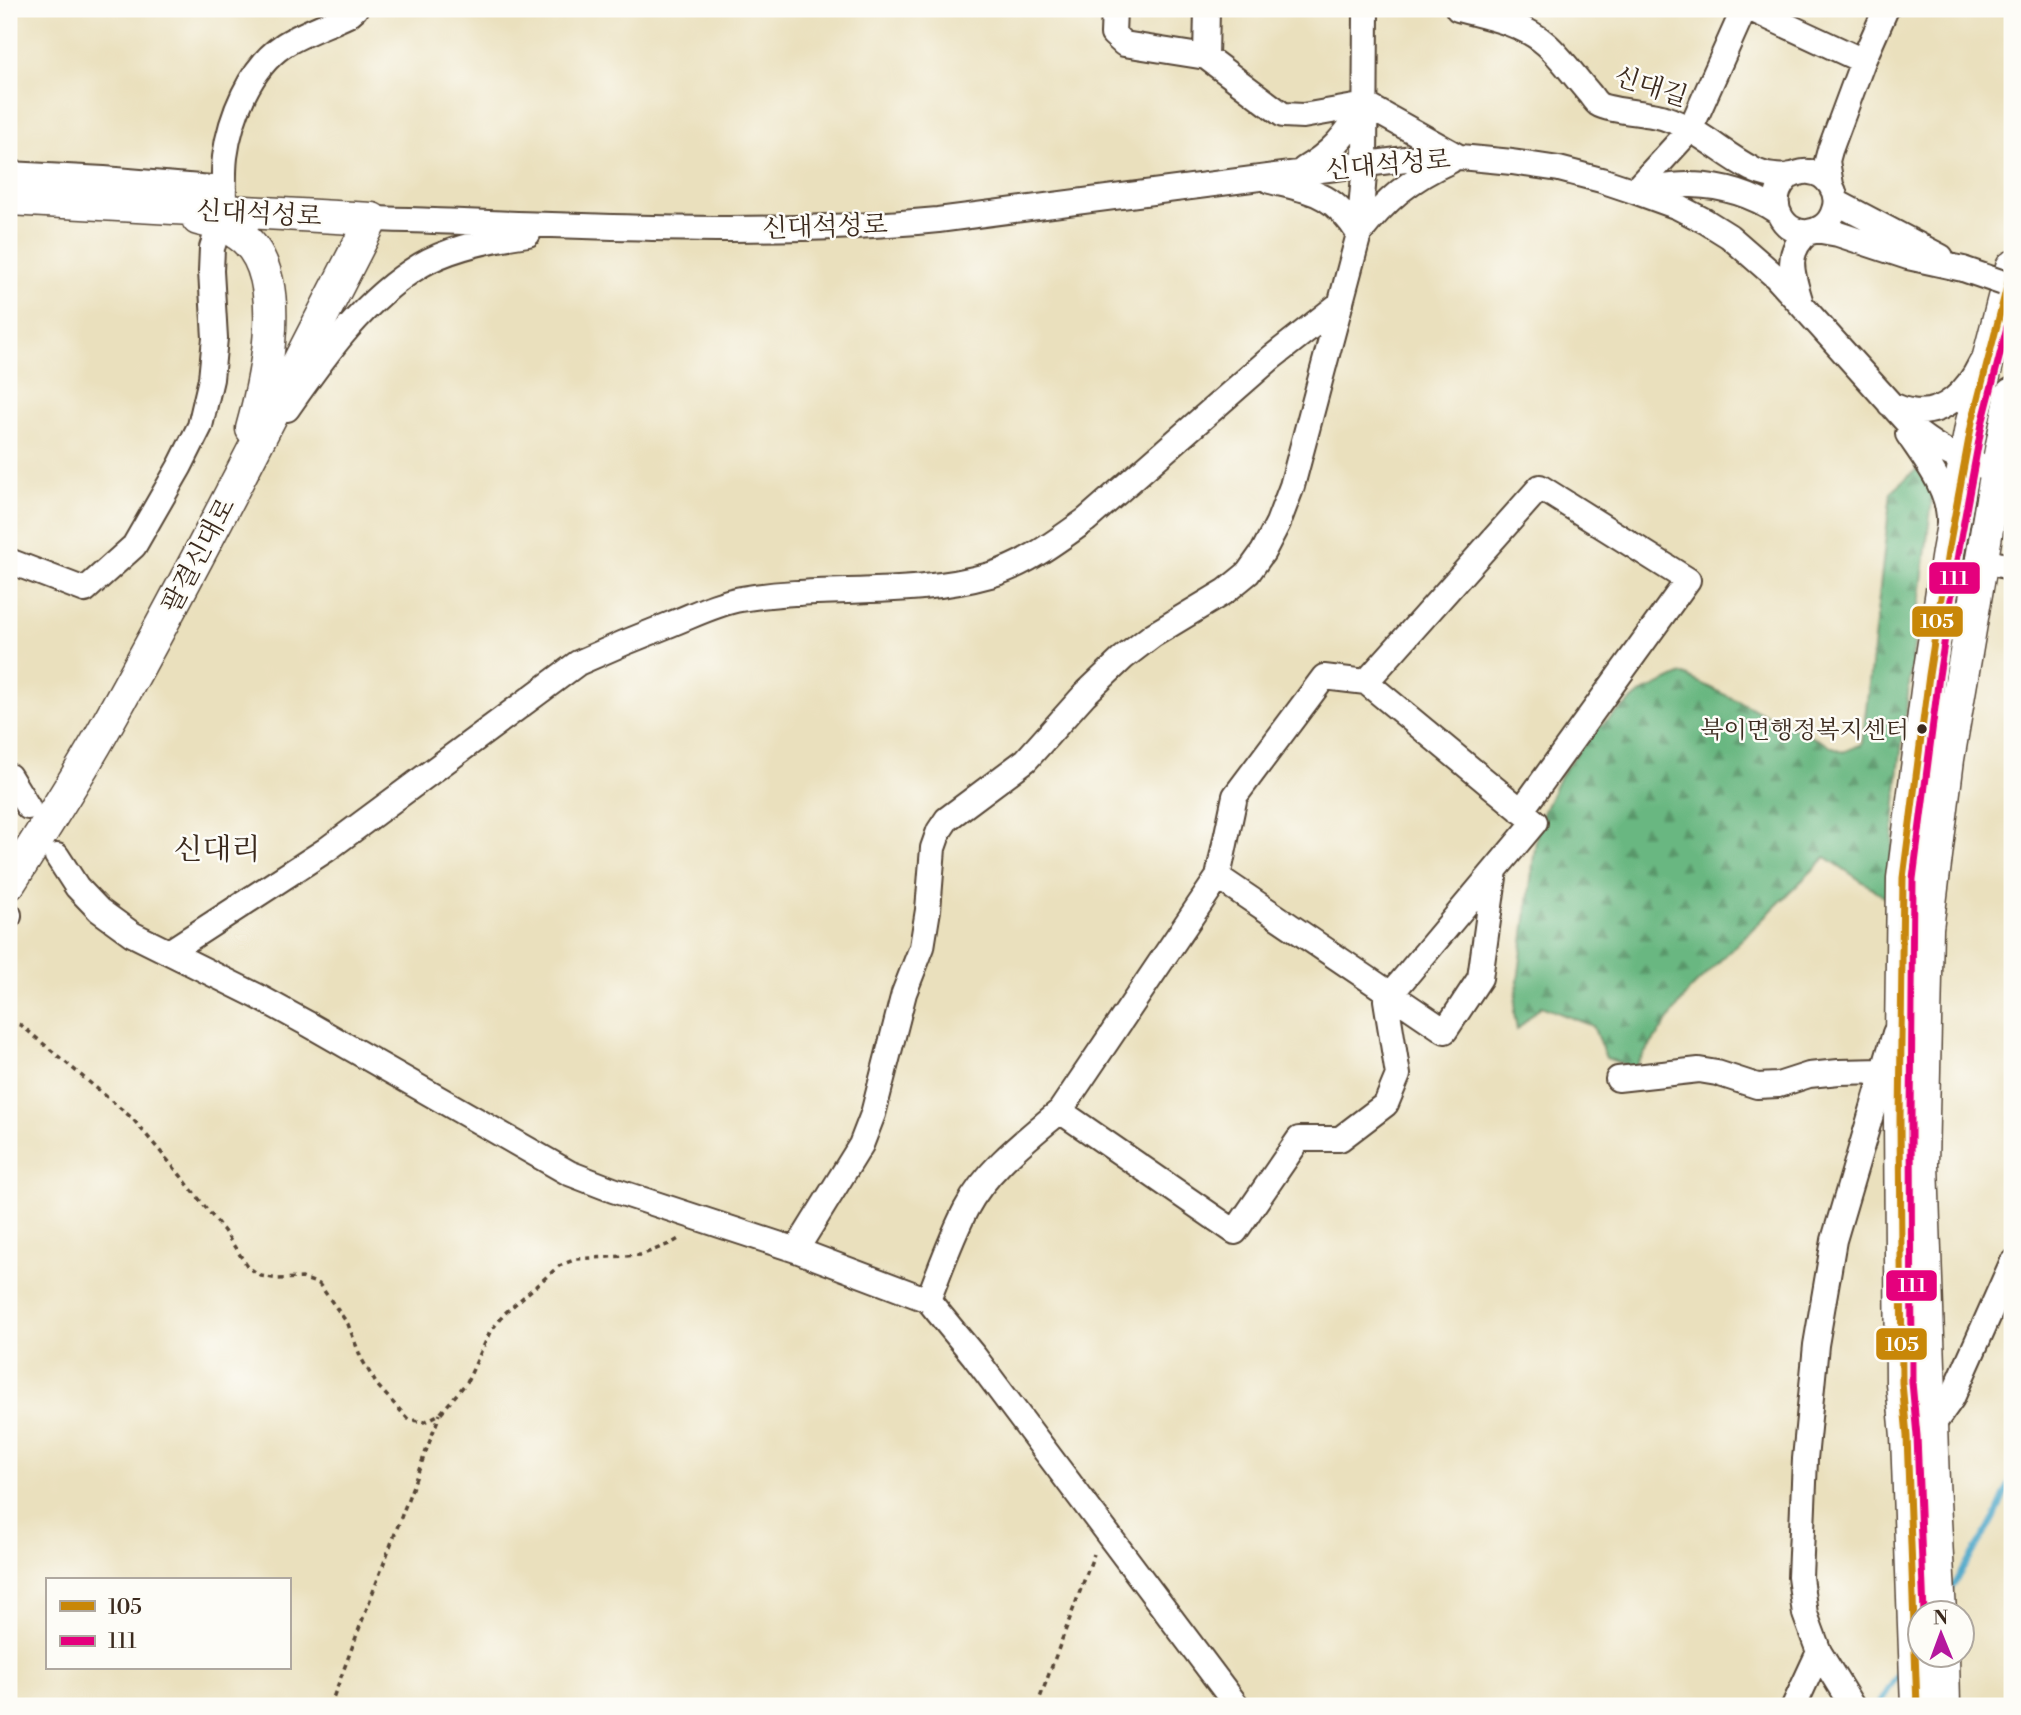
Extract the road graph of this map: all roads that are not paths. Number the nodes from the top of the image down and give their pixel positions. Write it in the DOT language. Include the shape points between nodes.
graph roads {
  1 [pos="355,9"];
  2 [pos="1114,9"];
  3 [pos="1207,9"];
  4 [pos="1366,9"];
  5 [pos="1458,9"];
  6 [pos="1744,9"];
  7 [pos="1751,9"];
  8 [pos="1886,9"];
  9 [pos="1206,57"];
  10 [pos="1863,61"];
  11 [pos="1366,105"];
  12 [pos="1690,130"];
  13 [pos="1830,149"];
  14 [pos="1460,157"];
  15 [pos="1366,163"];
  16 [pos="1300,172"];
  17 [pos="9,174"];
  18 [pos="1795,174"];
  19 [pos="1256,178"];
  20 [pos="1634,191"];
  21 [pos="1834,194"];
  22 [pos="9,199"];
  23 [pos="222,209"];
  24 [pos="1778,212"];
  25 [pos="372,219"];
  26 [pos="590,225"];
  27 [pos="1812,231"];
  28 [pos="1359,234"];
  29 [pos="2012,267"];
  30 [pos="1964,269"];
  31 [pos="2012,286"];
  32 [pos="1341,303"];
  33 [pos="1802,304"];
  34 [pos="1997,331"];
  35 [pos="2012,394"];
  36 [pos="1889,404"];
  37 [pos="2005,460"];
  38 [pos="1965,462"];
  39 [pos="237,482"];
  40 [pos="1948,552"];
  41 [pos="9,561"];
  42 [pos="1998,564"];
  43 [pos="1366,682"];
  44 [pos="9,776"];
  45 [pos="28,807"];
  46 [pos="1521,811"];
  47 [pos="57,856"];
  48 [pos="1495,870"];
  49 [pos="1218,877"];
  50 [pos="9,884"];
  51 [pos="169,952"];
  52 [pos="1391,995"];
  53 [pos="1903,1009"];
  54 [pos="1882,1071"];
  55 [pos="1618,1079"];
  56 [pos="1060,1111"];
  57 [pos="796,1250"];
  58 [pos="2012,1263"];
  59 [pos="928,1300"];
  60 [pos="1932,1426"];
  61 [pos="1940,1600"];
  62 [pos="1819,1652"];
  63 [pos="1943,1670"];
  64 [pos="1237,1706"];
  65 [pos="1794,1706"];
  66 [pos="1852,1706"];
  67 [pos="1917,1706"];
  68 [pos="1944,1706"];
  1 -- 23 [label="street" via="285,44 264,61 245,89 225,156"];
  2 -- 9 [label="street" via="1113,34 1124,44"];
  3 -- 9 [label="street"];
  4 -- 11 [label="street"];
  5 -- 12 [label="street, 신대길" via="1526,30 1547,44 1599,105 1666,118"];
  6 -- 12 [label="street"];
  7 -- 10 [label="street"];
  8 -- 10 [label="street"];
  9 -- 11 [label="street" via="1283,115"];
  10 -- 13 [label="street"];
  11 -- 14 [label="street"];
  11 -- 15 [label="street"];
  11 -- 16 [label="street" via="1332,150"];
  12 -- 18 [label="street, 신대길" via="1755,171 1772,176"];
  12 -- 20 [label="street"];
  13 -- 18 [label="street" via="1814,166"];
  13 -- 21 [label="street" via="1827,161"];
  14 -- 15 [label="street, 신대석성로"];
  14 -- 20 [label="street, 신대석성로" via="1559,169"];
  14 -- 28 [label="street" via="1403,188"];
  15 -- 16 [label="street, 신대석성로"];
  15 -- 28 [label="street"];
  16 -- 19 [label="street, 신대석성로"];
  17 -- 23 [label="street"];
  18 -- 21 [label="street" via="1818,174"];
  18 -- 24 [label="street" via="1776,195"];
  19 -- 26 [label="street, 신대석성로" via="867,226"];
  19 -- 28 [label="street" via="1319,194 1336,204"];
  20 -- 24 [label="street" via="1691,184 1725,189"];
  20 -- 33 [label="street, 신대석성로" via="1678,207 1729,236"];
  21 -- 27 [label="street" via="1830,219"];
  21 -- 30 [label="street"];
  22 -- 23 [label="main road, 신대석성로"];
  23 -- 25 [label="main road, 신대석성로"];
  23 -- 39 [label="main road" via="256,252 267,279 270,320 258,407"];
  23 -- 41 [label="street" via="212,248 215,338 211,379 200,426 135,546 85,590"];
  24 -- 27 [label="street" via="1790,227"];
  25 -- 26 [label="street, 신대석성로"];
  25 -- 39 [label="main road, 팔결신대로"];
  26 -- 39 [label="street" via="461,248 422,264 390,287 323,358"];
  27 -- 30 [label="street"];
  27 -- 33 [label="street" via="1794,248 1794,283"];
  28 -- 32 [label="street"];
  29 -- 34 [label="main road"];
  30 -- 31 [label="street, bridge"];
  32 -- 51 [label="street" via="1086,520 1022,562 992,575 953,583 738,600 578,663 326,850"];
  32 -- 57 [label="street" via="1292,486 1278,523 1248,573 1123,658 1026,760 959,809 939,831 922,947 904,993 873,1114 854,1157"];
  33 -- 36 [label="street, 신대석성로"];
  34 -- 36 [label="street" via="1975,376 1952,401 1934,410 1913,412"];
  34 -- 38 [label="main road"];
  35 -- 37 [label="main road"];
  36 -- 38 [label="street, 신대석성로" via="1924,438"];
  36 -- 40 [label="street" via="1945,494 1950,513"];
  37 -- 38 [label="street, 신대석성로"];
  37 -- 42 [label="main road"];
  38 -- 40 [label="main road"];
  39 -- 50 [label="main road, 팔결신대로" via="101,736"];
  40 -- 53 [label="main road" via="1903,878"];
  42 -- 60 [label="main road" via="1948,759 1927,928 1922,1164"];
  43 -- 46 [label="street"];
  43 -- 46 [label="street" via="1540,487 1688,580"];
  43 -- 49 [label="street" via="1324,677 1235,796"];
  44 -- 45 [label="street"];
  46 -- 48 [label="street" via="1535,822"];
  47 -- 51 [label="street" via="99,910 132,934"];
  48 -- 52 [label="street"];
  48 -- 52 [label="street" via="1480,978 1445,1031"];
  49 -- 52 [label="street"];
  49 -- 56 [label="street"];
  51 -- 57 [label="street" via="310,1025 569,1173"];
  52 -- 56 [label="street" via="1386,1000 1398,1074 1386,1104 1340,1139 1299,1139 1235,1232"];
  53 -- 54 [label="street"];
  53 -- 67 [label="main road" via="1902,1383"];
  54 -- 55 [label="street" via="1809,1075 1757,1086 1699,1070"];
  54 -- 62 [label="street" via="1834,1240 1816,1345 1800,1577 1805,1614"];
  56 -- 59 [label="street" via="1012,1152 967,1208"];
  57 -- 59 [label="street"];
  58 -- 60 [label="street" via="1952,1398"];
  59 -- 64 [label="street"];
  60 -- 61 [label="main road"];
  62 -- 65 [label="street"];
  62 -- 66 [label="street"];
  63 -- 68 [label="main road"];
}
